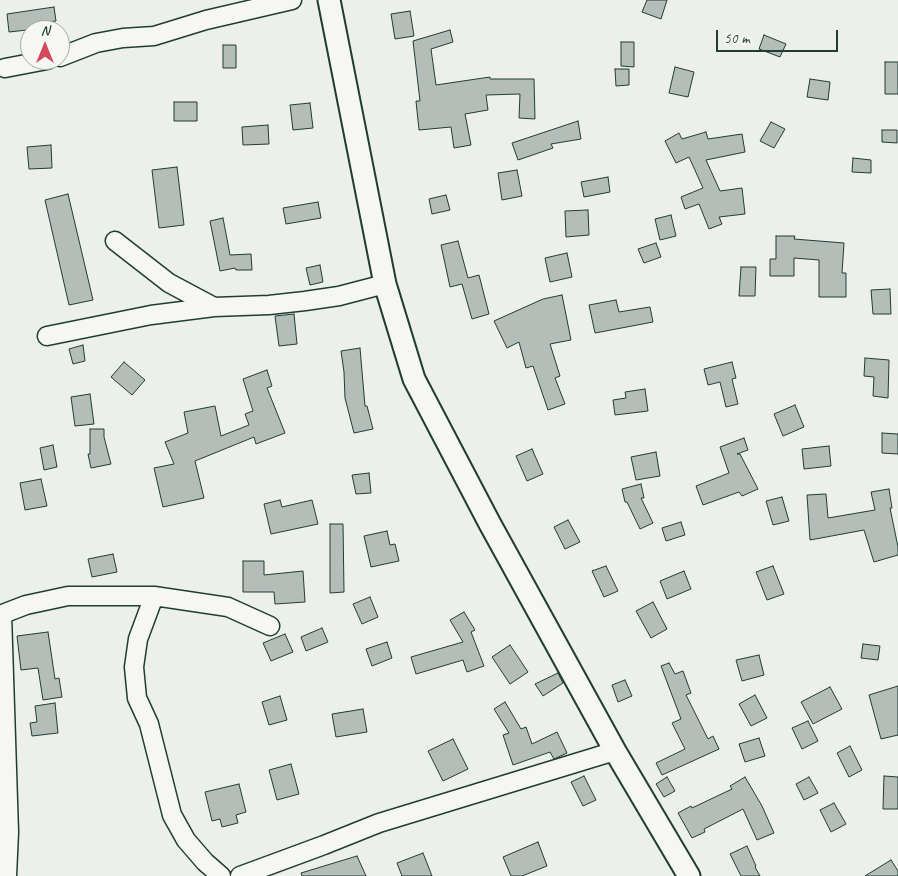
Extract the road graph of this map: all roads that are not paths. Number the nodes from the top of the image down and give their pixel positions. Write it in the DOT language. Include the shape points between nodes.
graph roads {
  1 [pos="292,0"];
  2 [pos="329,0"];
  3 [pos="70,53"];
  4 [pos="20,65"];
  5 [pos="5,68"];
  6 [pos="115,241"];
  7 [pos="385,284"];
  8 [pos="214,306"];
  9 [pos="47,336"];
  10 [pos="154,596"];
  11 [pos="1,615"];
  12 [pos="270,626"];
  13 [pos="615,751"];
  14 [pos="7,876"];
  15 [pos="220,876"];
  16 [pos="240,876"];
  17 [pos="689,876"];
  1 -- 3 [label="street" via="154,36 96,43"];
  2 -- 7 [label="street"];
  4 -- 5 [label="street"];
  6 -- 8 [label="street" via="169,283"];
  7 -- 8 [label="street" via="339,296 269,306"];
  7 -- 13 [label="street" via="414,378"];
  8 -- 9 [label="street"];
  10 -- 11 [label="street" via="68,596 26,604"];
  10 -- 12 [label="street" via="228,607"];
  10 -- 15 [label="street" via="138,639 134,667 137,698 148,724 172,815 186,840"];
  11 -- 14 [label="street" via="9,832"];
  13 -- 16 [label="street" via="379,823"];
  13 -- 17 [label="street"];
}
